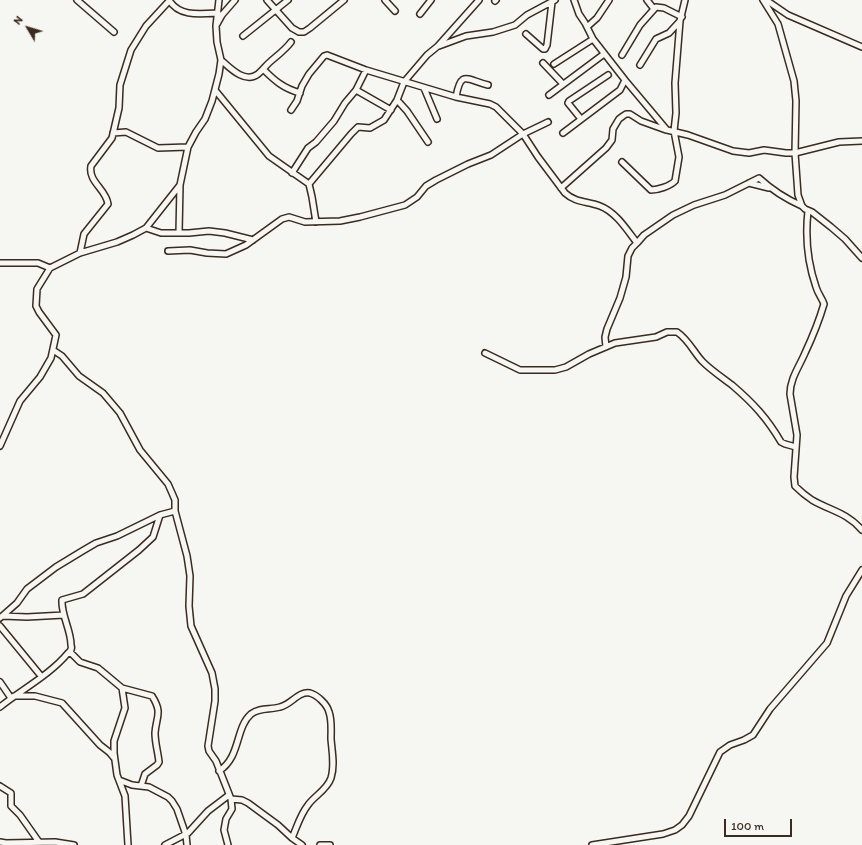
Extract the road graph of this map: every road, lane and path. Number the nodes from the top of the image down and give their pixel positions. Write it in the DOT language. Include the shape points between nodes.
graph roads {
  1 [pos="77,0"];
  2 [pos="219,0"];
  3 [pos="235,0"];
  4 [pos="267,0"];
  5 [pos="288,0"];
  6 [pos="344,0"];
  7 [pos="385,0"];
  8 [pos="431,0"];
  9 [pos="479,0"];
  10 [pos="574,0"];
  11 [pos="609,0"];
  12 [pos="647,0"];
  13 [pos="685,0"];
  14 [pos="763,0"];
  15 [pos="766,0"];
  16 [pos="169,1"];
  17 [pos="554,1"];
  18 [pos="654,9"];
  19 [pos="277,10"];
  20 [pos="395,11"];
  21 [pos="218,13"];
  22 [pos="420,14"];
  23 [pos="681,19"];
  24 [pos="216,26"];
  25 [pos="587,27"];
  26 [pos="114,32"];
  27 [pos="526,34"];
  28 [pos="243,36"];
  29 [pos="593,39"];
  30 [pos="291,42"];
  31 [pos="438,46"];
  32 [pos="862,47"];
  33 [pos="604,54"];
  34 [pos="622,55"];
  35 [pos="221,60"];
  36 [pos="543,63"];
  37 [pos="554,64"];
  38 [pos="640,65"];
  39 [pos="263,69"];
  40 [pos="366,70"];
  41 [pos="608,75"];
  42 [pos="625,80"];
  43 [pos="404,82"];
  44 [pos="562,84"];
  45 [pos="488,85"];
  46 [pos="424,88"];
  47 [pos="215,90"];
  48 [pos="356,90"];
  49 [pos="300,93"];
  50 [pos="549,95"];
  51 [pos="456,97"];
  52 [pos="397,100"];
  53 [pos="291,110"];
  54 [pos="391,110"];
  55 [pos="437,119"];
  56 [pos="581,119"];
  57 [pos="548,122"];
  58 [pos="667,130"];
  59 [pos="674,131"];
  60 [pos="113,133"];
  61 [pos="563,133"];
  62 [pos="523,134"];
  63 [pos="862,140"];
  64 [pos="428,142"];
  65 [pos="188,147"];
  66 [pos="794,153"];
  67 [pos="622,162"];
  68 [pos="292,173"];
  69 [pos="749,183"];
  70 [pos="308,184"];
  71 [pos="180,185"];
  72 [pos="561,188"];
  73 [pos="769,188"];
  74 [pos="802,206"];
  75 [pos="808,211"];
  76 [pos="316,222"];
  77 [pos="146,228"];
  78 [pos="179,233"];
  79 [pos="252,240"];
  80 [pos="637,243"];
  81 [pos="168,250"];
  82 [pos="80,253"];
  83 [pos="862,258"];
  84 [pos="0,263"];
  85 [pos="50,268"];
  86 [pos="606,347"];
  87 [pos="53,350"];
  88 [pos="485,353"];
  89 [pos="0,446"];
  90 [pos="796,447"];
  91 [pos="175,511"];
  92 [pos="160,515"];
  93 [pos="862,530"];
  94 [pos="862,570"];
  95 [pos="64,615"];
  96 [pos="1,617"];
  97 [pos="0,626"];
  98 [pos="70,652"];
  99 [pos="41,676"];
  100 [pos="0,682"];
  101 [pos="122,688"];
  102 [pos="12,697"];
  103 [pos="0,707"];
  104 [pos="114,758"];
  105 [pos="219,771"];
  106 [pos="119,780"];
  107 [pos="0,786"];
  108 [pos="141,786"];
  109 [pos="230,797"];
  110 [pos="186,835"];
  111 [pos="292,838"];
  112 [pos="0,842"];
  113 [pos="39,842"];
  114 [pos="74,845"];
  115 [pos="128,845"];
  116 [pos="165,845"];
  117 [pos="187,845"];
  118 [pos="228,845"];
  119 [pos="302,845"];
  120 [pos="320,845"];
  121 [pos="330,845"];
  122 [pos="592,845"];
  1 -- 26 [label="street"];
  2 -- 21 [label="street"];
  3 -- 24 [label="street"];
  4 -- 19 [label="street"];
  5 -- 19 [label="street"];
  6 -- 19 [label="street" via="304,32 292,28"];
  7 -- 20 [label="street"];
  8 -- 22 [label="street"];
  9 -- 31 [label="street"];
  10 -- 25 [label="street" via="578,14"];
  11 -- 25 [label="street" via="597,18"];
  12 -- 18 [label="street"];
  13 -- 23 [label="street"];
  14 -- 66 [label="street" via="778,24 794,81"];
  15 -- 32 [label="street" via="788,15"];
  16 -- 21 [label="street" via="184,13"];
  16 -- 60 [label="street" via="146,26 131,50 120,84 119,108"];
  17 -- 27 [label="street" via="548,45 545,49"];
  17 -- 31 [label="street" via="527,15 515,25 493,32 466,36"];
  18 -- 23 [label="street" via="664,8"];
  18 -- 34 [label="street"];
  19 -- 28 [label="street"];
  21 -- 24 [label="street"];
  23 -- 38 [label="street" via="669,33 656,39"];
  23 -- 59 [label="street"];
  24 -- 35 [label="street"];
  25 -- 29 [label="street"];
  29 -- 33 [label="street"];
  29 -- 37 [label="street"];
  30 -- 39 [label="street"];
  31 -- 43 [label="street"];
  33 -- 42 [label="street"];
  33 -- 44 [label="street"];
  35 -- 39 [label="street" via="234,72 247,78 257,75"];
  35 -- 47 [label="street"];
  36 -- 44 [label="street"];
  39 -- 49 [label="street" via="287,89"];
  40 -- 43 [label="street"];
  40 -- 48 [label="street"];
  40 -- 49 [label="street" via="324,56 309,74"];
  41 -- 56 [label="street" via="569,101"];
  42 -- 56 [label="street" via="620,90"];
  42 -- 58 [label="street"];
  43 -- 46 [label="street"];
  43 -- 52 [label="street"];
  44 -- 50 [label="street"];
  45 -- 51 [label="street" via="464,78"];
  46 -- 51 [label="street"];
  46 -- 55 [label="street"];
  47 -- 65 [label="street" via="205,119"];
  47 -- 68 [label="street" via="269,156"];
  48 -- 54 [label="street"];
  48 -- 68 [label="street" via="316,142 308,148"];
  49 -- 53 [label="street"];
  51 -- 62 [label="street" via="496,107"];
  52 -- 54 [label="street"];
  52 -- 64 [label="street"];
  54 -- 70 [label="street" via="384,120 375,126 358,127"];
  56 -- 61 [label="street"];
  57 -- 62 [label="street"];
  58 -- 59 [label="street"];
  58 -- 72 [label="street" via="626,114 613,129 612,140 606,148"];
  59 -- 66 [label="street" via="733,151 749,153 764,150"];
  59 -- 67 [label="street" via="679,157 673,184 654,191"];
  60 -- 65 [label="street" via="126,132 158,148"];
  60 -- 82 [label="street" via="90,171 108,204 84,234"];
  62 -- 72 [label="street"];
  62 -- 76 [label="street" via="491,155 426,186 417,197 405,205 360,217"];
  63 -- 66 [label="street" via="839,142"];
  65 -- 71 [label="street"];
  66 -- 74 [label="street" via="798,195"];
  68 -- 70 [label="street"];
  69 -- 73 [label="street"];
  69 -- 73 [label="street" via="759,178"];
  69 -- 80 [label="street" via="673,215 644,235"];
  70 -- 76 [label="street"];
  71 -- 77 [label="street"];
  71 -- 78 [label="street"];
  72 -- 80 [label="street" via="570,198 598,205 613,214"];
  73 -- 74 [label="street"];
  74 -- 75 [label="street"];
  75 -- 83 [label="street" via="840,234"];
  75 -- 90 [label="street" via="806,236 809,262 824,304 790,387 797,435"];
  76 -- 79 [label="street" via="305,222 289,217"];
  77 -- 78 [label="street" via="161,233"];
  77 -- 82 [label="street" via="117,242"];
  78 -- 79 [label="street" via="209,231"];
  79 -- 81 [label="street" via="226,254"];
  80 -- 86 [label="street" via="628,256 620,298 606,329"];
  82 -- 85 [label="street"];
  84 -- 85 [label="street" via="38,263"];
  85 -- 87 [label="street" via="37,289 36,306 56,335"];
  86 -- 88 [label="street" via="555,370 520,370"];
  86 -- 90 [label="street" via="615,343 656,337 667,332 677,332 708,367 756,406 781,442"];
  87 -- 89 [label="street" via="44,372 20,401"];
  87 -- 91 [label="street" via="62,356 79,376 103,392 120,413 140,450 168,484 175,500"];
  90 -- 93 [label="street" via="795,486 811,499 850,518"];
  91 -- 92 [label="street"];
  91 -- 105 [label="street" via="189,570 191,626 212,673 215,689 208,746"];
  92 -- 95 [label="street" via="153,536 139,550 83,594 62,600"];
  92 -- 96 [label="street" via="90,546 56,567 27,588 17,603"];
  94 -- 122 [label="street" via="846,596 827,643 770,709 753,735 720,752 690,816 682,825 663,834"];
  95 -- 96 [label="street"];
  95 -- 98 [label="street" via="72,647"];
  97 -- 99 [label="street"];
  98 -- 99 [label="street"];
  98 -- 101 [label="street" via="76,660 98,668"];
  99 -- 102 [label="street"];
  100 -- 102 [label="street"];
  101 -- 104 [label="street" via="125,708 114,741"];
  101 -- 108 [label="street" via="152,696 158,710 155,733 159,762 145,774"];
  102 -- 103 [label="street"];
  102 -- 104 [label="street" via="35,696 62,703"];
  104 -- 106 [label="street"];
  105 -- 109 [label="street"];
  105 -- 111 [label="street" via="228,764 244,725 258,710 281,707 309,693 326,705 331,719 334,755 331,778 308,805"];
  106 -- 108 [label="street"];
  106 -- 115 [label="street" via="125,796"];
  107 -- 113 [label="street" via="11,793 12,806"];
  108 -- 110 [label="street" via="153,789 172,801"];
  109 -- 110 [label="street" via="208,811"];
  109 -- 111 [label="street" via="248,803"];
  109 -- 118 [label="street" via="232,809 226,819 224,830"];
  110 -- 116 [label="street"];
  110 -- 117 [label="street"];
  111 -- 119 [label="street"];
  112 -- 113 [label="street"];
  113 -- 114 [label="street"];
  120 -- 121 [label="street"];
}
